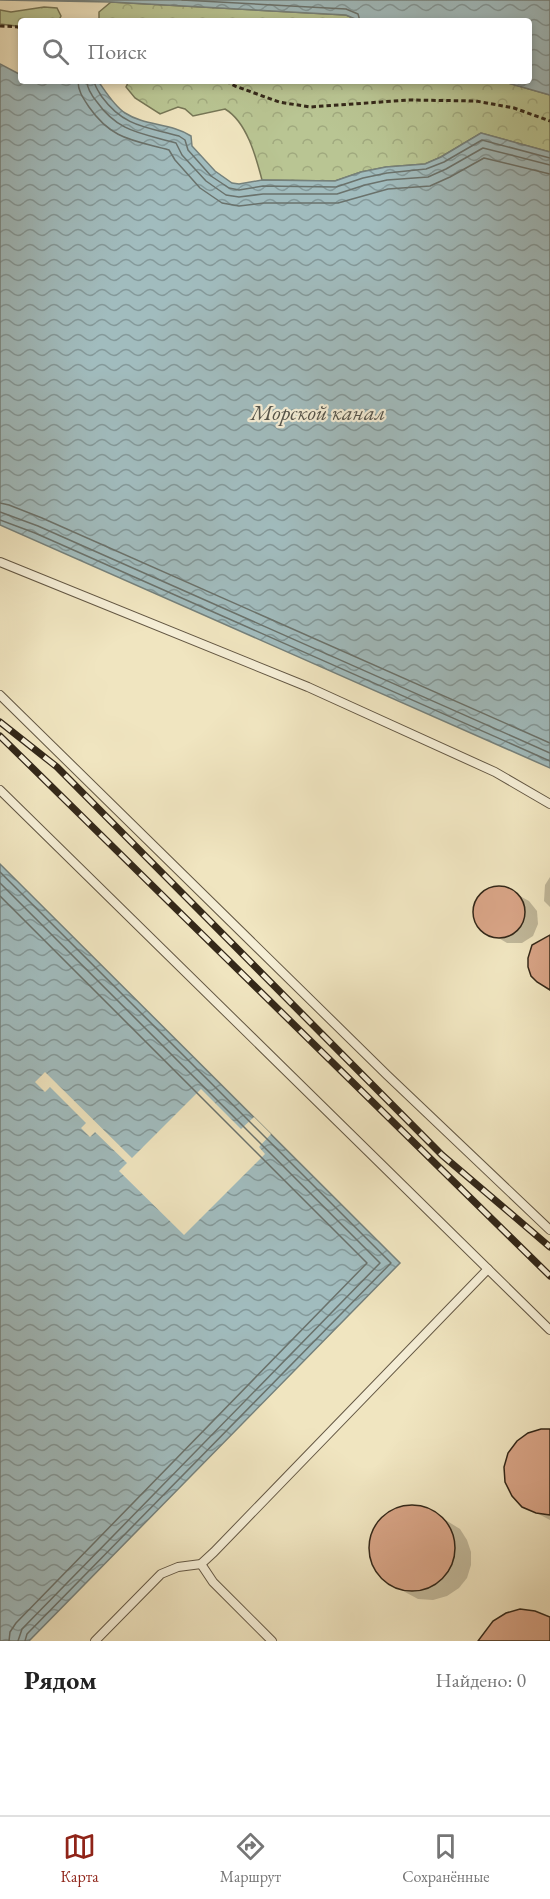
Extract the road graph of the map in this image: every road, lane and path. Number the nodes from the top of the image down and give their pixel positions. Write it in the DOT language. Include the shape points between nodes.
graph roads {
  1 [pos="0,26"];
  2 [pos="18,27"];
  3 [pos="231,84"];
  4 [pos="550,121"];
  5 [pos="0,562"];
  6 [pos="0,695"];
  7 [pos="0,790"];
  8 [pos="550,804"];
  9 [pos="550,1230"];
  10 [pos="488,1269"];
  11 [pos="550,1330"];
  12 [pos="201,1564"];
  13 [pos="95,1641"];
  14 [pos="272,1641"];
  1 -- 2 [label="path"];
  3 -- 4 [label="path" via="279,102 309,107 409,100 476,101 514,108"];
  5 -- 8 [label="lane" via="308,687 495,772"];
  6 -- 9 [label="lane"];
  7 -- 10 [label="lane"];
  10 -- 11 [label="lane"];
  10 -- 12 [label="lane"];
  12 -- 13 [label="lane" via="161,1574"];
  12 -- 14 [label="lane" via="213,1582"];
}
